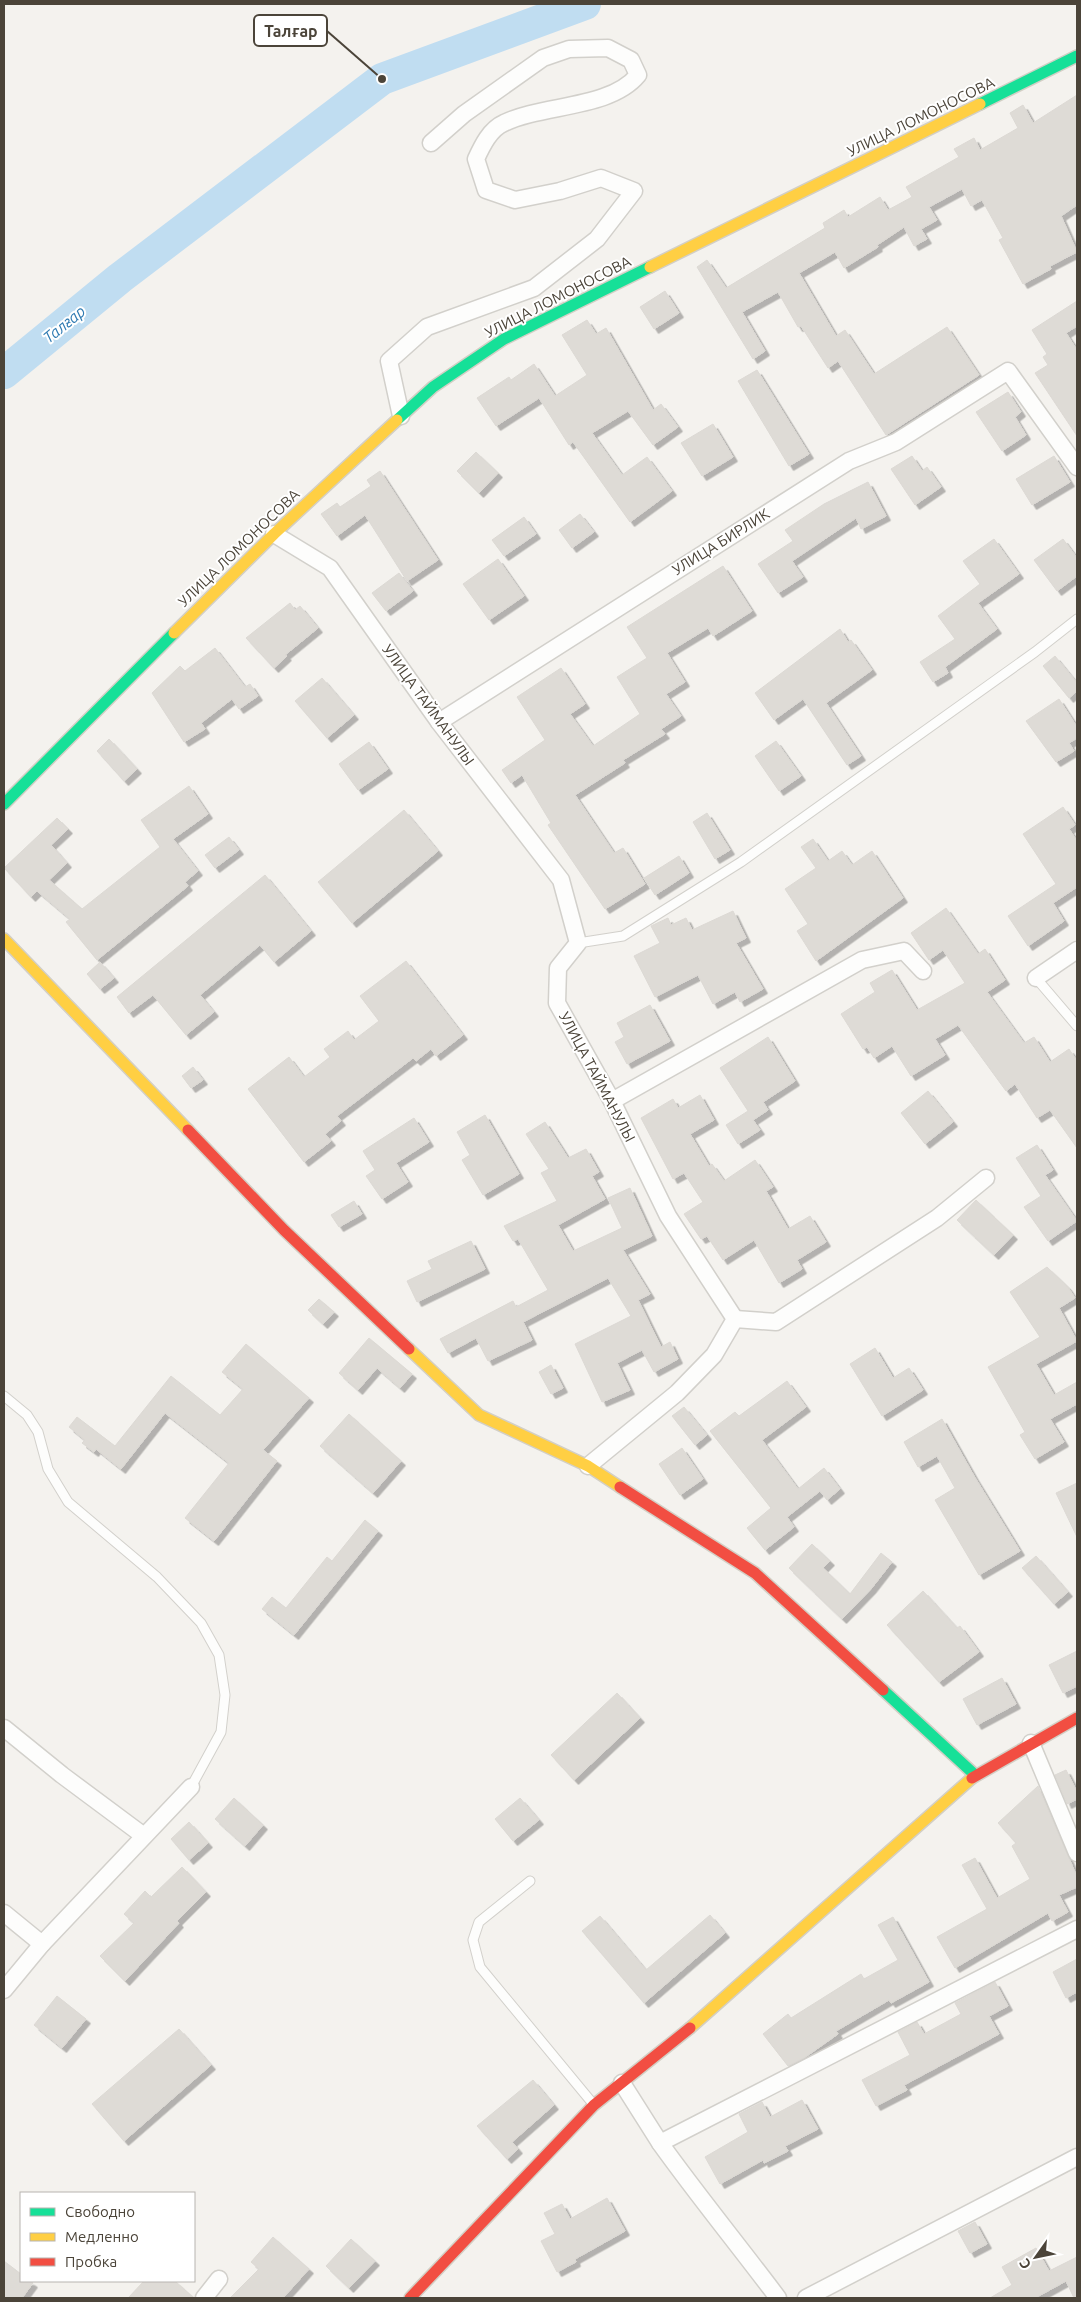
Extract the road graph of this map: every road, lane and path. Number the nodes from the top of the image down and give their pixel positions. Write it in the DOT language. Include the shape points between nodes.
graph roads {
  1 [pos="1077,56"];
  2 [pos="431,143"];
  3 [pos="401,416"];
  4 [pos="1077,467"];
  5 [pos="274,534"];
  6 [pos="1077,619"];
  7 [pos="439,722"];
  8 [pos="4,804"];
  9 [pos="4,939"];
  10 [pos="578,944"];
  11 [pos="1077,950"];
  12 [pos="923,971"];
  13 [pos="1036,978"];
  14 [pos="1077,1026"];
  15 [pos="612,1101"];
  16 [pos="986,1178"];
  17 [pos="736,1319"];
  18 [pos="4,1396"];
  19 [pos="588,1466"];
  20 [pos="1077,1718"];
  21 [pos="4,1728"];
  22 [pos="1031,1744"];
  23 [pos="975,1774"];
  24 [pos="191,1787"];
  25 [pos="144,1836"];
  26 [pos="1077,1853"];
  27 [pos="530,1881"];
  28 [pos="4,1913"];
  29 [pos="1077,1929"];
  30 [pos="42,1944"];
  31 [pos="4,1990"];
  32 [pos="622,2083"];
  33 [pos="594,2105"];
  34 [pos="660,2144"];
  35 [pos="1077,2157"];
  36 [pos="219,2279"];
  37 [pos="204,2298"];
  38 [pos="410,2298"];
  39 [pos="778,2298"];
  40 [pos="806,2298"];
  1 -- 3 [label="main road, УЛИЦА ЛОМОНОСОВА" via="504,339 433,387"];
  2 -- 3 [label="street" via="464,114 543,58 569,49 608,48 631,60 638,75 629,86 502,123 484,141 476,158 486,190 515,200 601,178 634,191 598,239 534,288 427,327 390,361"];
  3 -- 5 [label="main road, УЛИЦА ЛОМОНОСОВА"];
  4 -- 7 [label="street, УЛИЦА БИРЛИК" via="1008,371 896,442 849,461"];
  5 -- 7 [label="street, УЛИЦА ТАЙМАНУЛЫ" via="330,568"];
  5 -- 8 [label="main road, УЛИЦА ЛОМОНОСОВА"];
  6 -- 10 [label="lane" via="741,862 624,936"];
  7 -- 10 [label="street, УЛИЦА ТАЙМАНУЛЫ" via="561,880"];
  9 -- 19 [label="main road" via="284,1230 479,1415"];
  10 -- 15 [label="street, УЛИЦА ТАЙМАНУЛЫ" via="558,968 557,1002"];
  11 -- 13 [label="street"];
  12 -- 15 [label="street" via="904,951 862,960"];
  13 -- 14 [label="lane"];
  15 -- 17 [label="street, УЛИЦА ТАЙМАНУЛЫ" via="668,1216"];
  16 -- 17 [label="street" via="937,1218 776,1322"];
  17 -- 19 [label="street" via="714,1355 677,1393"];
  18 -- 24 [label="lane" via="27,1415 38,1432 48,1469 68,1502 157,1577 201,1623 219,1655 225,1695 221,1732"];
  19 -- 23 [label="main road" via="755,1573"];
  20 -- 22 [label="main road"];
  21 -- 25 [label="street"];
  22 -- 23 [label="main road"];
  22 -- 26 [label="street"];
  23 -- 32 [label="main road" via="672,2044"];
  24 -- 25 [label="street"];
  25 -- 30 [label="street"];
  27 -- 33 [label="lane" via="479,1922 472,1940 480,1967"];
  28 -- 30 [label="street"];
  29 -- 34 [label="street"];
  30 -- 31 [label="street"];
  32 -- 33 [label="main road"];
  32 -- 34 [label="street"];
  33 -- 38 [label="main road"];
  34 -- 39 [label="street"];
  35 -- 40 [label="street"];
  36 -- 37 [label="street"];
}
